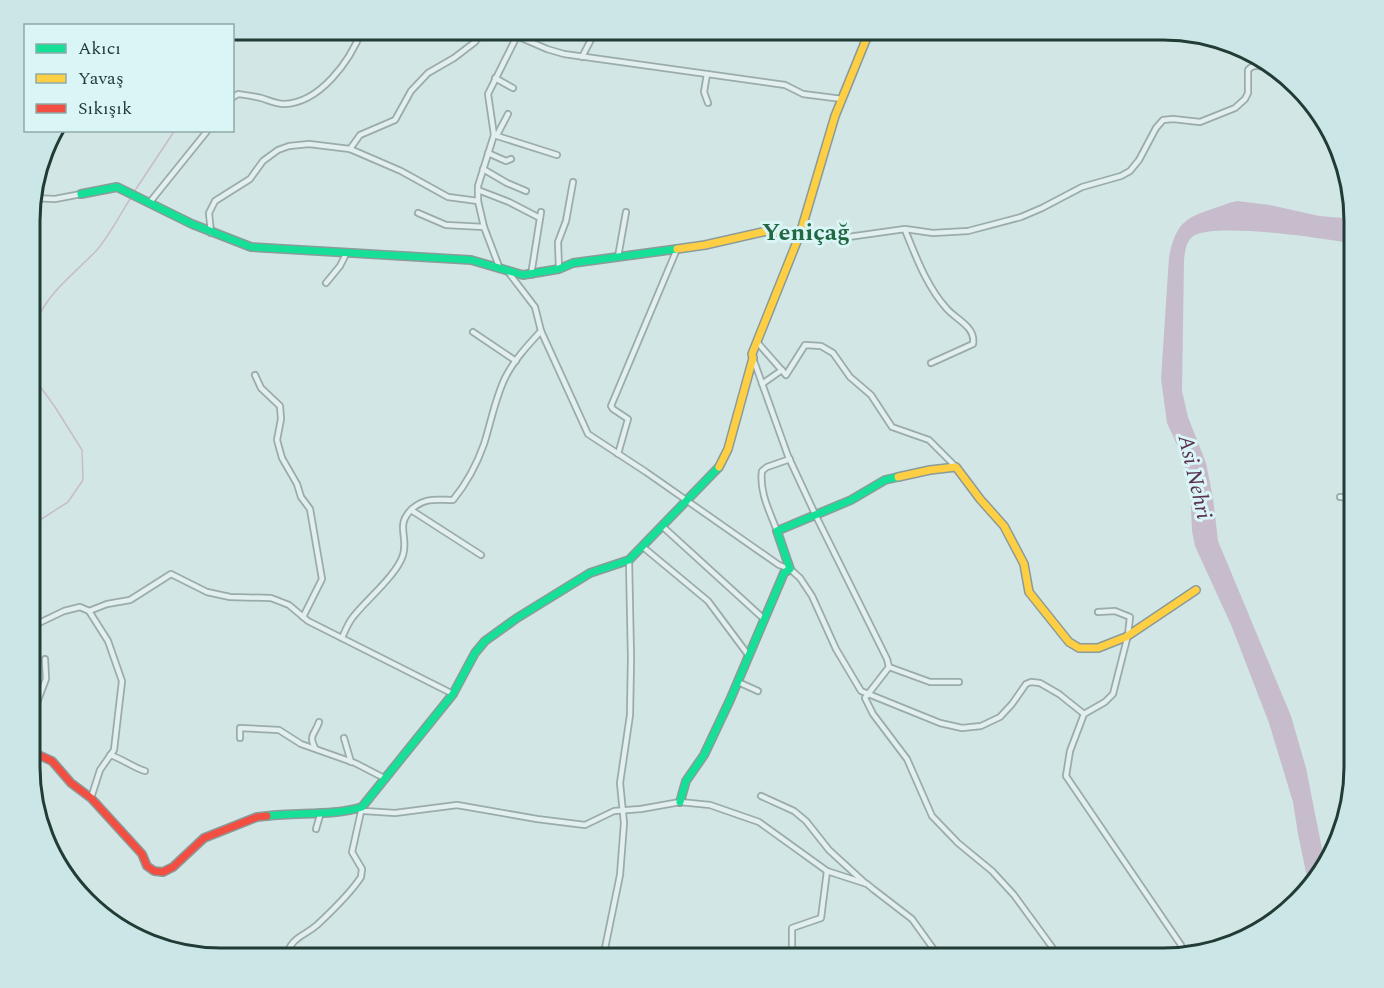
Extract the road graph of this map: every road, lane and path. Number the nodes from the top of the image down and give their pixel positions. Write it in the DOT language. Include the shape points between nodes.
graph roads {
  1 [pos="356,40"];
  2 [pos="476,40"];
  3 [pos="515,40"];
  4 [pos="526,40"];
  5 [pos="591,40"];
  6 [pos="866,41"];
  7 [pos="582,57"];
  8 [pos="1253,65"];
  9 [pos="707,74"];
  10 [pos="495,78"];
  11 [pos="513,88"];
  12 [pos="234,97"];
  13 [pos="842,99"];
  14 [pos="708,103"];
  15 [pos="508,114"];
  16 [pos="206,132"];
  17 [pos="495,135"];
  18 [pos="350,149"];
  19 [pos="488,153"];
  20 [pos="557,154"];
  21 [pos="511,159"];
  22 [pos="483,169"];
  23 [pos="573,182"];
  24 [pos="478,190"];
  25 [pos="526,191"];
  26 [pos="81,194"];
  27 [pos="42,198"];
  28 [pos="147,200"];
  29 [pos="478,201"];
  30 [pos="626,212"];
  31 [pos="418,213"];
  32 [pos="484,227"];
  33 [pos="905,229"];
  34 [pos="211,233"];
  35 [pos="800,234"];
  36 [pos="677,249"];
  37 [pos="347,252"];
  38 [pos="618,257"];
  39 [pos="500,269"];
  40 [pos="558,270"];
  41 [pos="509,273"];
  42 [pos="531,275"];
  43 [pos="326,283"];
  44 [pos="541,331"];
  45 [pos="473,332"];
  46 [pos="757,342"];
  47 [pos="753,358"];
  48 [pos="516,361"];
  49 [pos="931,363"];
  50 [pos="782,370"];
  51 [pos="255,375"];
  52 [pos="762,384"];
  53 [pos="618,454"];
  54 [pos="790,459"];
  55 [pos="956,467"];
  56 [pos="1340,497"];
  57 [pos="1343,497"];
  58 [pos="686,500"];
  59 [pos="411,510"];
  60 [pos="814,514"];
  61 [pos="662,526"];
  62 [pos="777,531"];
  63 [pos="643,548"];
  64 [pos="481,555"];
  65 [pos="629,560"];
  66 [pos="790,569"];
  67 [pos="1196,590"];
  68 [pos="89,611"];
  69 [pos="1098,612"];
  70 [pos="303,617"];
  71 [pos="764,619"];
  72 [pos="41,622"];
  73 [pos="1128,635"];
  74 [pos="342,638"];
  75 [pos="748,656"];
  76 [pos="45,659"];
  77 [pos="888,666"];
  78 [pos="738,682"];
  79 [pos="959,682"];
  80 [pos="758,691"];
  81 [pos="41,693"];
  82 [pos="453,694"];
  83 [pos="868,694"];
  84 [pos="1084,714"];
  85 [pos="319,722"];
  86 [pos="240,738"];
  87 [pos="344,738"];
  88 [pos="315,748"];
  89 [pos="110,755"];
  90 [pos="41,756"];
  91 [pos="351,762"];
  92 [pos="145,771"];
  93 [pos="386,779"];
  94 [pos="761,796"];
  95 [pos="91,798"];
  96 [pos="680,802"];
  97 [pos="362,808"];
  98 [pos="622,810"];
  99 [pos="321,812"];
  100 [pos="316,829"];
  101 [pos="827,871"];
  102 [pos="867,884"];
  103 [pos="1182,946"];
  104 [pos="290,947"];
  105 [pos="605,947"];
  106 [pos="792,948"];
  107 [pos="933,948"];
  108 [pos="1053,948"];
  1 -- 12 [label="street" via="339,72 296,103 281,104 238,94"];
  2 -- 18 [label="street" via="428,73 411,91 395,120 360,135"];
  3 -- 10 [label="street"];
  4 -- 7 [label="street" via="547,50"];
  5 -- 7 [label="street"];
  6 -- 13 [label="street"];
  7 -- 9 [label="street"];
  8 -- 33 [label="street" via="1248,70 1248,93 1235,108 1200,122 1160,122 1139,160 1121,176 1082,188 1021,217 969,231 933,233"];
  9 -- 13 [label="street" via="785,85 803,94"];
  9 -- 14 [label="street" via="704,92"];
  10 -- 11 [label="street"];
  10 -- 17 [label="street" via="488,94"];
  13 -- 35 [label="street"];
  15 -- 17 [label="street"];
  16 -- 28 [label="street"];
  17 -- 19 [label="street"];
  17 -- 20 [label="street"];
  18 -- 29 [label="street" via="448,197"];
  18 -- 34 [label="street" via="309,144 278,150 263,161 250,179 215,201 209,213"];
  19 -- 21 [label="street" via="506,161"];
  19 -- 22 [label="street"];
  22 -- 24 [label="street"];
  22 -- 25 [label="street"];
  23 -- 40 [label="street" via="558,242"];
  24 -- 29 [label="street"];
  24 -- 42 [label="street" via="541,215"];
  26 -- 27 [label="street"];
  26 -- 28 [label="street" via="117,187"];
  28 -- 34 [label="street"];
  29 -- 32 [label="street"];
  30 -- 38 [label="street"];
  31 -- 32 [label="street" via="446,225"];
  32 -- 39 [label="street"];
  33 -- 35 [label="street" via="834,239"];
  33 -- 49 [label="street" via="938,299 974,337 973,344"];
  34 -- 37 [label="street" via="251,247"];
  35 -- 36 [label="street" via="767,231"];
  35 -- 46 [label="street"];
  36 -- 38 [label="street"];
  36 -- 53 [label="street" via="611,406 628,418"];
  37 -- 39 [label="street" via="471,260"];
  37 -- 43 [label="street"];
  38 -- 40 [label="street" via="573,263"];
  39 -- 41 [label="street"];
  40 -- 42 [label="street"];
  41 -- 42 [label="street"];
  41 -- 44 [label="street" via="535,307"];
  44 -- 48 [label="street"];
  44 -- 53 [label="street" via="588,434"];
  45 -- 48 [label="street"];
  46 -- 47 [label="street"];
  46 -- 50 [label="street"];
  47 -- 52 [label="street"];
  47 -- 58 [label="street" via="728,449 719,467"];
  48 -- 59 [label="street" via="462,489 453,500 432,498"];
  50 -- 52 [label="street"];
  50 -- 55 [label="street" via="786,375 805,345 833,353 850,377 871,395 892,428 929,440"];
  51 -- 70 [label="street" via="261,388 280,406 277,440 282,458 310,509 322,579"];
  52 -- 54 [label="street"];
  53 -- 58 [label="street"];
  54 -- 60 [label="street"];
  54 -- 62 [label="street" via="767,467 760,478"];
  55 -- 60 [label="street" via="885,480 851,500"];
  55 -- 73 [label="street" via="1004,526 1024,564 1029,592 1070,642 1083,649 1098,648"];
  56 -- 57 [label="street"];
  58 -- 61 [label="street"];
  58 -- 66 [label="street"];
  59 -- 64 [label="street"];
  59 -- 74 [label="street" via="402,524 403,555 396,568 351,619"];
  60 -- 62 [label="street"];
  60 -- 77 [label="street"];
  61 -- 63 [label="street"];
  61 -- 71 [label="street"];
  62 -- 66 [label="street"];
  63 -- 65 [label="street"];
  63 -- 75 [label="street" via="708,601"];
  65 -- 82 [label="street" via="590,573 485,641"];
  65 -- 98 [label="street" via="632,658 630,715 620,783"];
  66 -- 71 [label="street" via="784,573"];
  66 -- 83 [label="street" via="812,596 836,649 861,691"];
  67 -- 73 [label="street"];
  68 -- 70 [label="street" via="130,600 171,574 207,592 271,598 289,605"];
  68 -- 72 [label="street" via="80,607"];
  68 -- 89 [label="street" via="108,641 123,681 114,750"];
  69 -- 73 [label="street" via="1115,611 1130,617"];
  70 -- 74 [label="street"];
  71 -- 75 [label="street"];
  73 -- 84 [label="street" via="1113,694"];
  74 -- 82 [label="street"];
  75 -- 78 [label="street"];
  76 -- 81 [label="street" via="46,679"];
  77 -- 79 [label="street" via="930,682"];
  77 -- 83 [label="street"];
  78 -- 80 [label="street"];
  78 -- 96 [label="street" via="700,762 686,782"];
  82 -- 93 [label="street"];
  83 -- 84 [label="street" via="962,728 981,726 1000,717 1031,682 1059,694"];
  83 -- 108 [label="street" via="865,699 907,759 933,816 1014,895"];
  84 -- 103 [label="street" via="1070,751 1066,776"];
  85 -- 88 [label="street" via="311,741"];
  86 -- 88 [label="street" via="240,728 279,730"];
  87 -- 91 [label="street"];
  88 -- 91 [label="street"];
  89 -- 92 [label="street"];
  89 -- 95 [label="street" via="100,770"];
  90 -- 95 [label="street" via="52,761"];
  91 -- 93 [label="street"];
  93 -- 97 [label="street"];
  94 -- 102 [label="street" via="800,816 829,850"];
  95 -- 99 [label="street" via="142,854 147,866 163,872 218,831 257,817"];
  96 -- 98 [label="street"];
  96 -- 101 [label="street" via="720,807 759,822"];
  97 -- 98 [label="street" via="395,813 457,805 585,825"];
  97 -- 99 [label="street"];
  97 -- 104 [label="street" via="352,852 362,876 315,927 300,935"];
  98 -- 105 [label="street" via="620,875"];
  99 -- 100 [label="street"];
  101 -- 102 [label="street"];
  101 -- 106 [label="street" via="821,918 792,927"];
  102 -- 107 [label="street" via="912,919"];
}
